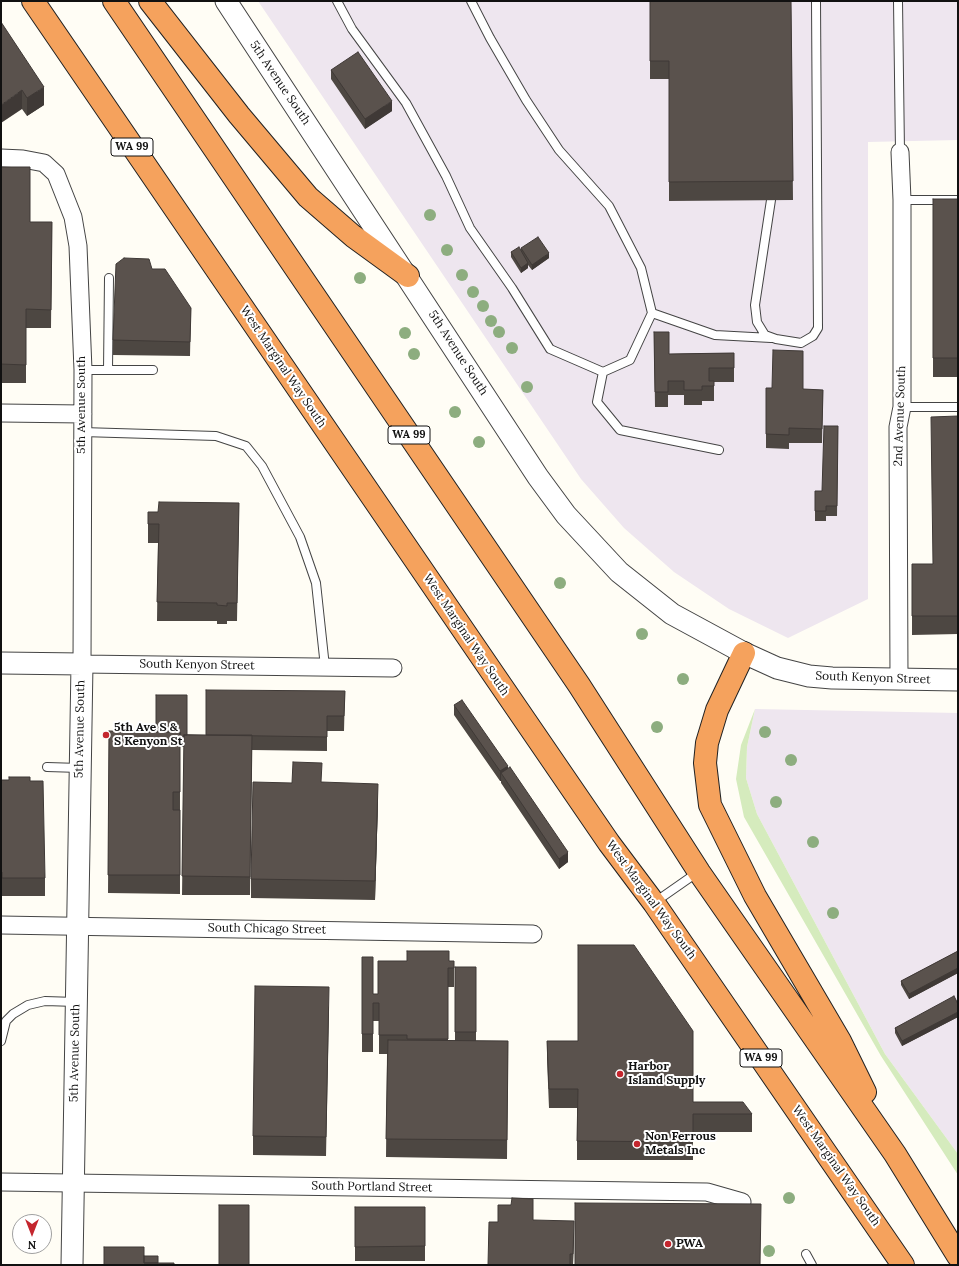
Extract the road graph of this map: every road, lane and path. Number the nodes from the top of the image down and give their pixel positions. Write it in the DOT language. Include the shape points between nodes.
graph roads {
  1 [pos="33,1"];
  2 [pos="114,1"];
  3 [pos="150,1"];
  4 [pos="226,1"];
  5 [pos="337,1"];
  6 [pos="471,1"];
  7 [pos="816,1"];
  8 [pos="898,1"];
  9 [pos="900,152"];
  10 [pos="1,158"];
  11 [pos="771,200"];
  12 [pos="902,200"];
  13 [pos="958,200"];
  14 [pos="408,276"];
  15 [pos="109,278"];
  16 [pos="652,313"];
  17 [pos="776,338"];
  18 [pos="82,370"];
  19 [pos="108,370"];
  20 [pos="153,370"];
  21 [pos="603,372"];
  22 [pos="902,407"];
  23 [pos="958,407"];
  24 [pos="1,413"];
  25 [pos="82,414"];
  26 [pos="82,432"];
  27 [pos="719,450"];
  28 [pos="744,653"];
  29 [pos="1,663"];
  30 [pos="82,664"];
  31 [pos="325,667"];
  32 [pos="393,668"];
  33 [pos="899,680"];
  34 [pos="958,680"];
  35 [pos="47,767"];
  36 [pos="80,768"];
  37 [pos="699,872"];
  38 [pos="654,903"];
  39 [pos="1,925"];
  40 [pos="77,926"];
  41 [pos="533,934"];
  42 [pos="76,1002"];
  43 [pos="1,1041"];
  44 [pos="895,1154"];
  45 [pos="1,1182"];
  46 [pos="73,1183"];
  47 [pos="742,1202"];
  48 [pos="806,1254"];
  49 [pos="958,1256"];
  50 [pos="72,1265"];
  51 [pos="812,1265"];
  52 [pos="903,1265"];
  1 -- 38 [label="highway, West Marginal Way South / WA 99" via="609,843"];
  2 -- 37 [label="highway, WA 99" via="578,684"];
  3 -- 14 [label="highway" via="238,115 308,196 353,236"];
  4 -- 14 [label="street, 5th Avenue South"];
  5 -- 21 [label="lane" via="352,29 406,103 446,176 470,228 550,349"];
  6 -- 16 [label="lane" via="526,100 559,150 608,206 640,268"];
  7 -- 17 [label="lane" via="818,328 813,336 801,343"];
  8 -- 9 [label="lane"];
  9 -- 12 [label="street, 2nd Avenue South"];
  10 -- 18 [label="street, 5th Avenue South" via="44,163 56,174 66,195 74,217 78,246"];
  11 -- 17 [label="lane" via="755,305 757,322 766,335"];
  12 -- 13 [label="lane"];
  12 -- 22 [label="street, 2nd Avenue South"];
  14 -- 28 [label="street, 5th Avenue South" via="538,477 581,532 619,572 647,596 672,614"];
  15 -- 19 [label="lane"];
  16 -- 17 [label="lane" via="715,335"];
  16 -- 21 [label="lane" via="630,360"];
  18 -- 19 [label="lane"];
  18 -- 25 [label="street, 5th Avenue South"];
  19 -- 20 [label="lane"];
  21 -- 27 [label="lane" via="597,402 620,430"];
  22 -- 23 [label="lane"];
  22 -- 33 [label="street, 2nd Avenue South" via="898,427"];
  24 -- 25 [label="street"];
  25 -- 26 [label="street, 5th Avenue South"];
  26 -- 30 [label="street, 5th Avenue South"];
  26 -- 31 [label="lane" via="216,436 246,446 262,466 300,537 316,583"];
  28 -- 33 [label="street, South Kenyon Street" via="777,668 809,676"];
  28 -- 44 [label="highway" via="717,710 707,743 705,763 710,805 754,896 840,1041"];
  29 -- 30 [label="street, South Kenyon Street"];
  30 -- 31 [label="street, South Kenyon Street"];
  30 -- 36 [label="street, 5th Avenue South"];
  31 -- 32 [label="street, South Kenyon Street"];
  33 -- 34 [label="street, South Kenyon Street"];
  35 -- 36 [label="lane"];
  36 -- 40 [label="street, 5th Avenue South"];
  37 -- 38 [label="lane"];
  37 -- 44 [label="highway, WA 99"];
  38 -- 52 [label="highway, West Marginal Way South / WA 99"];
  39 -- 40 [label="street, South Chicago Street"];
  40 -- 41 [label="street, South Chicago Street"];
  40 -- 42 [label="street, 5th Avenue South"];
  42 -- 43 [label="lane" via="45,1001 28,1005 6,1021"];
  42 -- 46 [label="street, 5th Avenue South"];
  44 -- 49 [label="highway, WA 99"];
  45 -- 46 [label="street, South Portland Street"];
  46 -- 47 [label="street, South Portland Street" via="707,1192"];
  46 -- 50 [label="street, 5th Avenue South"];
  48 -- 51 [label="lane"];
}
